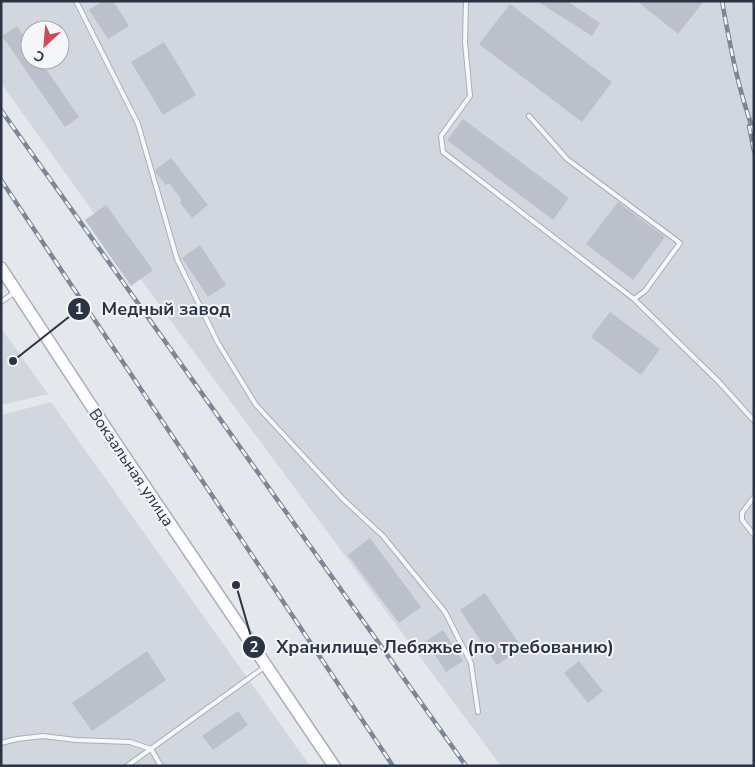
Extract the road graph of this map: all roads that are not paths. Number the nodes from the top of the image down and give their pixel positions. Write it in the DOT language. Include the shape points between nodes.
graph roads {
  1 [pos="76,1"];
  2 [pos="466,1"];
  3 [pos="529,116"];
  4 [pos="1,268"];
  5 [pos="17,291"];
  6 [pos="634,299"];
  7 [pos="1,302"];
  8 [pos="754,422"];
  9 [pos="754,497"];
  10 [pos="754,535"];
  11 [pos="266,666"];
  12 [pos="478,712"];
  13 [pos="1,743"];
  14 [pos="151,750"];
  15 [pos="127,766"];
  16 [pos="161,766"];
  17 [pos="334,766"];
  1 -- 12 [label="lane" via="138,124 177,259 218,343 256,406 343,500 383,536 445,612 471,663"];
  2 -- 6 [label="lane" via="464,42 470,96 441,136 443,152"];
  3 -- 6 [label="lane" via="567,159 680,243 644,291"];
  4 -- 5 [label="main road, Вокзальная улица"];
  5 -- 7 [label="lane"];
  5 -- 11 [label="main road, Вокзальная улица"];
  6 -- 8 [label="lane" via="719,382"];
  9 -- 10 [label="lane" via="742,512 742,520"];
  11 -- 14 [label="lane"];
  11 -- 17 [label="main road, Вокзальная улица"];
  13 -- 14 [label="lane" via="44,736 130,742"];
  14 -- 15 [label="lane"];
  14 -- 16 [label="lane"];
}
